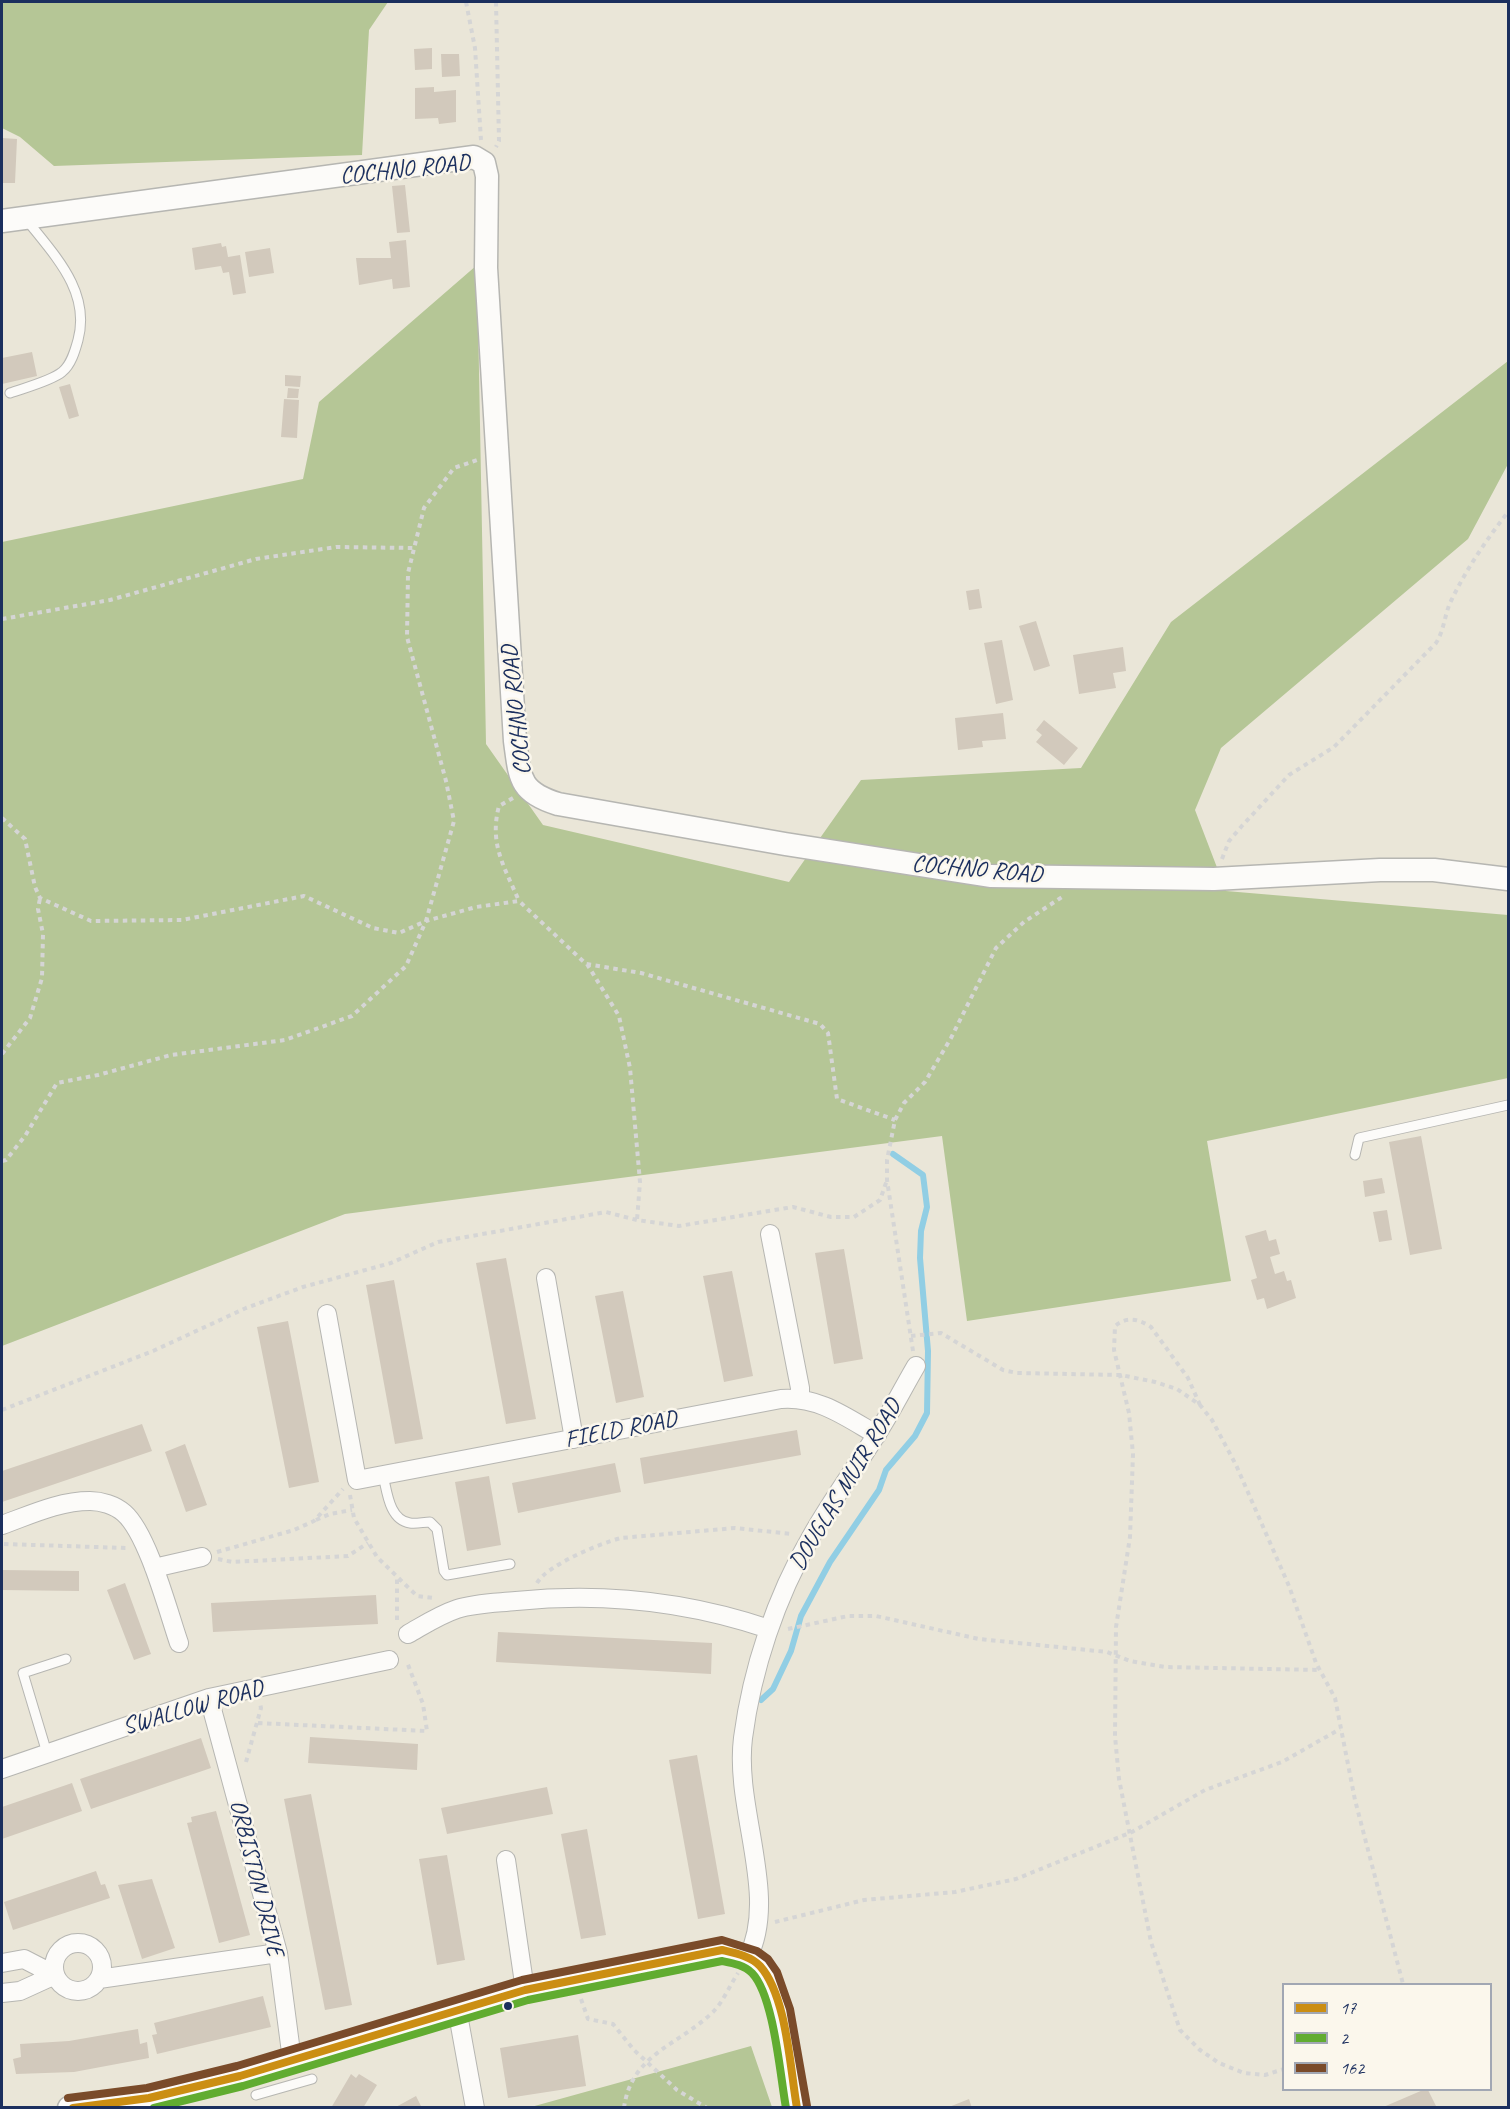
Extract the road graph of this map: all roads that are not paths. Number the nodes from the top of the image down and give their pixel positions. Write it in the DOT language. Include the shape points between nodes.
graph roads {
  1 [pos="25,217"];
  2 [pos="2,220"];
  3 [pos="10,393"];
  4 [pos="1509,879"];
  5 [pos="1509,1105"];
  6 [pos="1355,1155"];
  7 [pos="770,1234"];
  8 [pos="546,1278"];
  9 [pos="327,1314"];
  10 [pos="916,1366"];
  11 [pos="800,1398"];
  12 [pos="877,1435"];
  13 [pos="574,1439"];
  14 [pos="383,1475"];
  15 [pos="2,1525"];
  16 [pos="202,1557"];
  17 [pos="510,1564"];
  18 [pos="154,1568"];
  19 [pos="778,1629"];
  20 [pos="179,1643"];
  21 [pos="66,1659"];
  22 [pos="209,1698"];
  23 [pos="47,1753"];
  24 [pos="2,1769"];
  25 [pos="506,1860"];
  26 [pos="278,1953"];
  27 [pos="748,1957"];
  28 [pos="2,1963"];
  29 [pos="55,1975"];
  30 [pos="99,1979"];
  31 [pos="525,1990"];
  32 [pos="2,1993"];
  33 [pos="457,2009"];
  34 [pos="286,2062"];
  35 [pos="312,2079"];
  36 [pos="286,2086"];
  37 [pos="256,2095"];
  38 [pos="92,2107"];
  39 [pos="69,2108"];
  40 [pos="475,2108"];
  41 [pos="797,2108"];
  1 -- 2 [label="street, COCHNO ROAD"];
  1 -- 3 [label="lane" via="69,274 80,307 81,330 74,355 61,372"];
  1 -- 4 [label="street, COCHNO ROAD" via="479,160 487,177 486,268 515,741 527,790 538,798 990,876 1214,879 1434,870"];
  5 -- 6 [label="lane" via="1359,1138"];
  7 -- 11 [label="street"];
  8 -- 13 [label="street"];
  9 -- 14 [label="street, FIELD ROAD" via="357,1480"];
  10 -- 12 [label="street, DOUGLAS MUIR ROAD"];
  11 -- 12 [label="street, FIELD ROAD" via="830,1407"];
  11 -- 13 [label="street, FIELD ROAD"];
  12 -- 19 [label="street, DOUGLAS MUIR ROAD" via="811,1537"];
  13 -- 14 [label="street, FIELD ROAD"];
  14 -- 17 [label="lane" via="390,1504 399,1518 409,1523 430,1522 437,1529 447,1575"];
  15 -- 18 [label="street" via="61,1504 110,1504 124,1513"];
  16 -- 18 [label="street"];
  18 -- 20 [label="street"];
  19 -- 22 [label="street, SWALLOW ROAD" via="674,1604 588,1597 529,1600 456,1610 399,1643 256,1688"];
  19 -- 27 [label="street, DOUGLAS MUIR ROAD" via="756,1674 741,1760 760,1903 759,1925"];
  21 -- 23 [label="lane" via="23,1673"];
  22 -- 23 [label="street, SWALLOW ROAD"];
  22 -- 26 [label="street, ORBISTON DRIVE"];
  23 -- 24 [label="street, SWALLOW ROAD"];
  25 -- 31 [label="street"];
  26 -- 30 [label="street"];
  26 -- 34 [label="street, ORBISTON DRIVE"];
  27 -- 31 [label="street" via="722,1950 702,1952"];
  27 -- 41 [label="street" via="767,1974 776,1998"];
  28 -- 29 [label="street" via="24,1959"];
  29 -- 30 [label="street" via="72,1990 88,1989"];
  29 -- 30 [label="street" via="58,1953 70,1943 79,1942 99,1954"];
  29 -- 32 [label="street" via="20,1991"];
  31 -- 33 [label="street"];
  33 -- 34 [label="street"];
  33 -- 40 [label="street"];
  34 -- 36 [label="lane"];
  34 -- 38 [label="street" via="149,2098"];
  35 -- 36 [label="lane"];
  36 -- 37 [label="lane"];
  38 -- 39 [label="street"];
}
